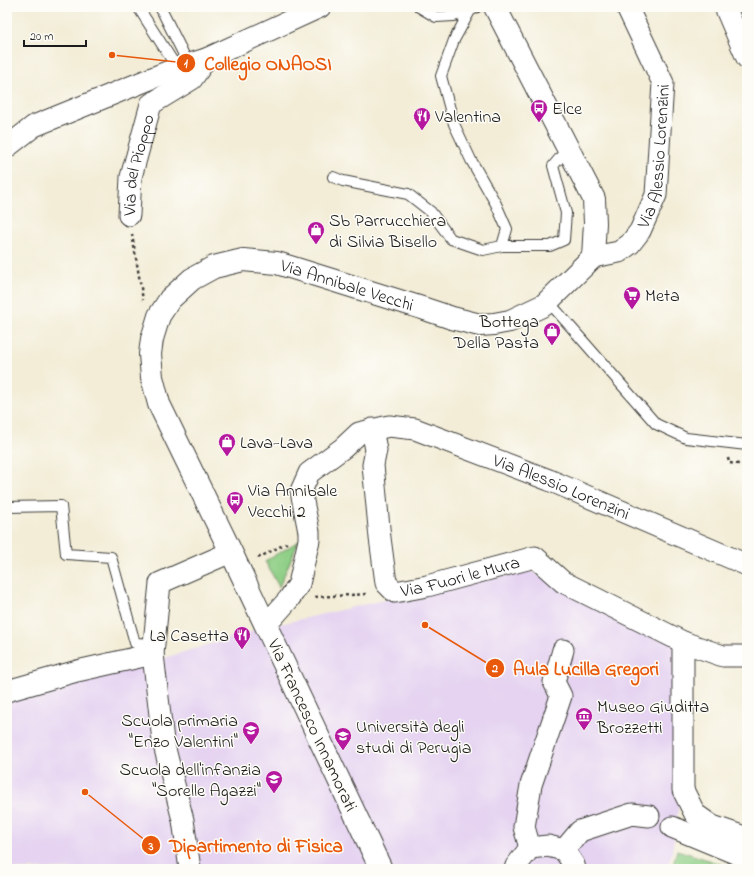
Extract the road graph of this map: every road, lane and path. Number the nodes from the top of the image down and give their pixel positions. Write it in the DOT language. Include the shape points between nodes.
graph roads {
  1 [pos="138,7"];
  2 [pos="160,7"];
  3 [pos="320,7"];
  4 [pos="419,7"];
  5 [pos="495,7"];
  6 [pos="627,7"];
  7 [pos="724,7"];
  8 [pos="474,9"];
  9 [pos="747,58"];
  10 [pos="206,59"];
  11 [pos="182,67"];
  12 [pos="7,147"];
  13 [pos="568,148"];
  14 [pos="333,177"];
  15 [pos="129,215"];
  16 [pos="502,246"];
  17 [pos="593,257"];
  18 [pos="548,301"];
  19 [pos="154,311"];
  20 [pos="372,429"];
  21 [pos="747,445"];
  22 [pos="7,507"];
  23 [pos="309,532"];
  24 [pos="232,552"];
  25 [pos="257,559"];
  26 [pos="747,565"];
  27 [pos="395,592"];
  28 [pos="289,599"];
  29 [pos="266,625"];
  30 [pos="683,642"];
  31 [pos="154,649"];
  32 [pos="563,650"];
  33 [pos="747,656"];
  34 [pos="7,691"];
  35 [pos="649,816"];
  36 [pos="672,828"];
  37 [pos="747,838"];
  38 [pos="530,848"];
  39 [pos="564,850"];
  40 [pos="747,858"];
  41 [pos="190,869"];
  42 [pos="381,869"];
  43 [pos="515,869"];
  44 [pos="575,869"];
  1 -- 11 [label="lane"];
  2 -- 11 [label="lane" via="184,55"];
  3 -- 10 [label="street"];
  4 -- 8 [label="lane" via="436,17 454,16"];
  5 -- 13 [label="street"];
  6 -- 17 [label="street, Via Alessio Lorenzini" via="663,83 656,195 640,231 630,244 619,252"];
  7 -- 9 [label="street"];
  8 -- 16 [label="lane" via="454,40 441,76 454,124 507,229"];
  10 -- 11 [label="street"];
  10 -- 15 [label="street, Via del Pioppo" via="192,79 151,104 131,177"];
  11 -- 12 [label="street" via="34,126"];
  13 -- 16 [label="lane" via="553,166 566,213 564,240 550,246"];
  13 -- 17 [label="street" via="594,199"];
  14 -- 16 [label="lane" via="408,194 431,212 451,239 484,250"];
  15 -- 19 [label="path, Via del Pioppo" via="143,300"];
  17 -- 18 [label="street, Via Annibale Vecchi"];
  18 -- 19 [label="street, Via Annibale Vecchi" via="510,321 480,325 277,263 243,260 214,267 192,279"];
  18 -- 21 [label="lane" via="656,424 686,438"];
  19 -- 24 [label="street, Via Annibale Vecchi" via="150,354 152,377 159,404"];
  20 -- 23 [label="street" via="359,433 309,473 301,491"];
  20 -- 26 [label="street, Via Alessio Lorenzini" via="388,426 415,429 549,480"];
  20 -- 27 [label="street, Via Fuori le Mura" via="376,450 373,465 385,576 386,583"];
  22 -- 31 [label="lane" via="61,506 66,554 111,556 135,643"];
  23 -- 25 [label="path"];
  23 -- 28 [label="street" via="299,584"];
  24 -- 29 [label="street, Via Annibale Vecchi"];
  24 -- 31 [label="street" via="160,583"];
  27 -- 28 [label="path"];
  27 -- 30 [label="street, Via Fuori le Mura" via="535,558 563,582"];
  28 -- 29 [label="street"];
  29 -- 42 [label="street, Via Francesco Innamorati"];
  30 -- 33 [label="street" via="723,656"];
  30 -- 37 [label="street" via="683,790 695,814 712,826"];
  31 -- 34 [label="street"];
  31 -- 41 [label="street" via="163,741 183,820"];
  32 -- 38 [label="street" via="554,682 561,696 531,785 526,813 524,827"];
  35 -- 39 [label="street" via="632,814 580,831"];
  36 -- 40 [label="street"];
  38 -- 39 [label="street" via="548,846"];
  38 -- 43 [label="street"];
  39 -- 44 [label="street"];
}
